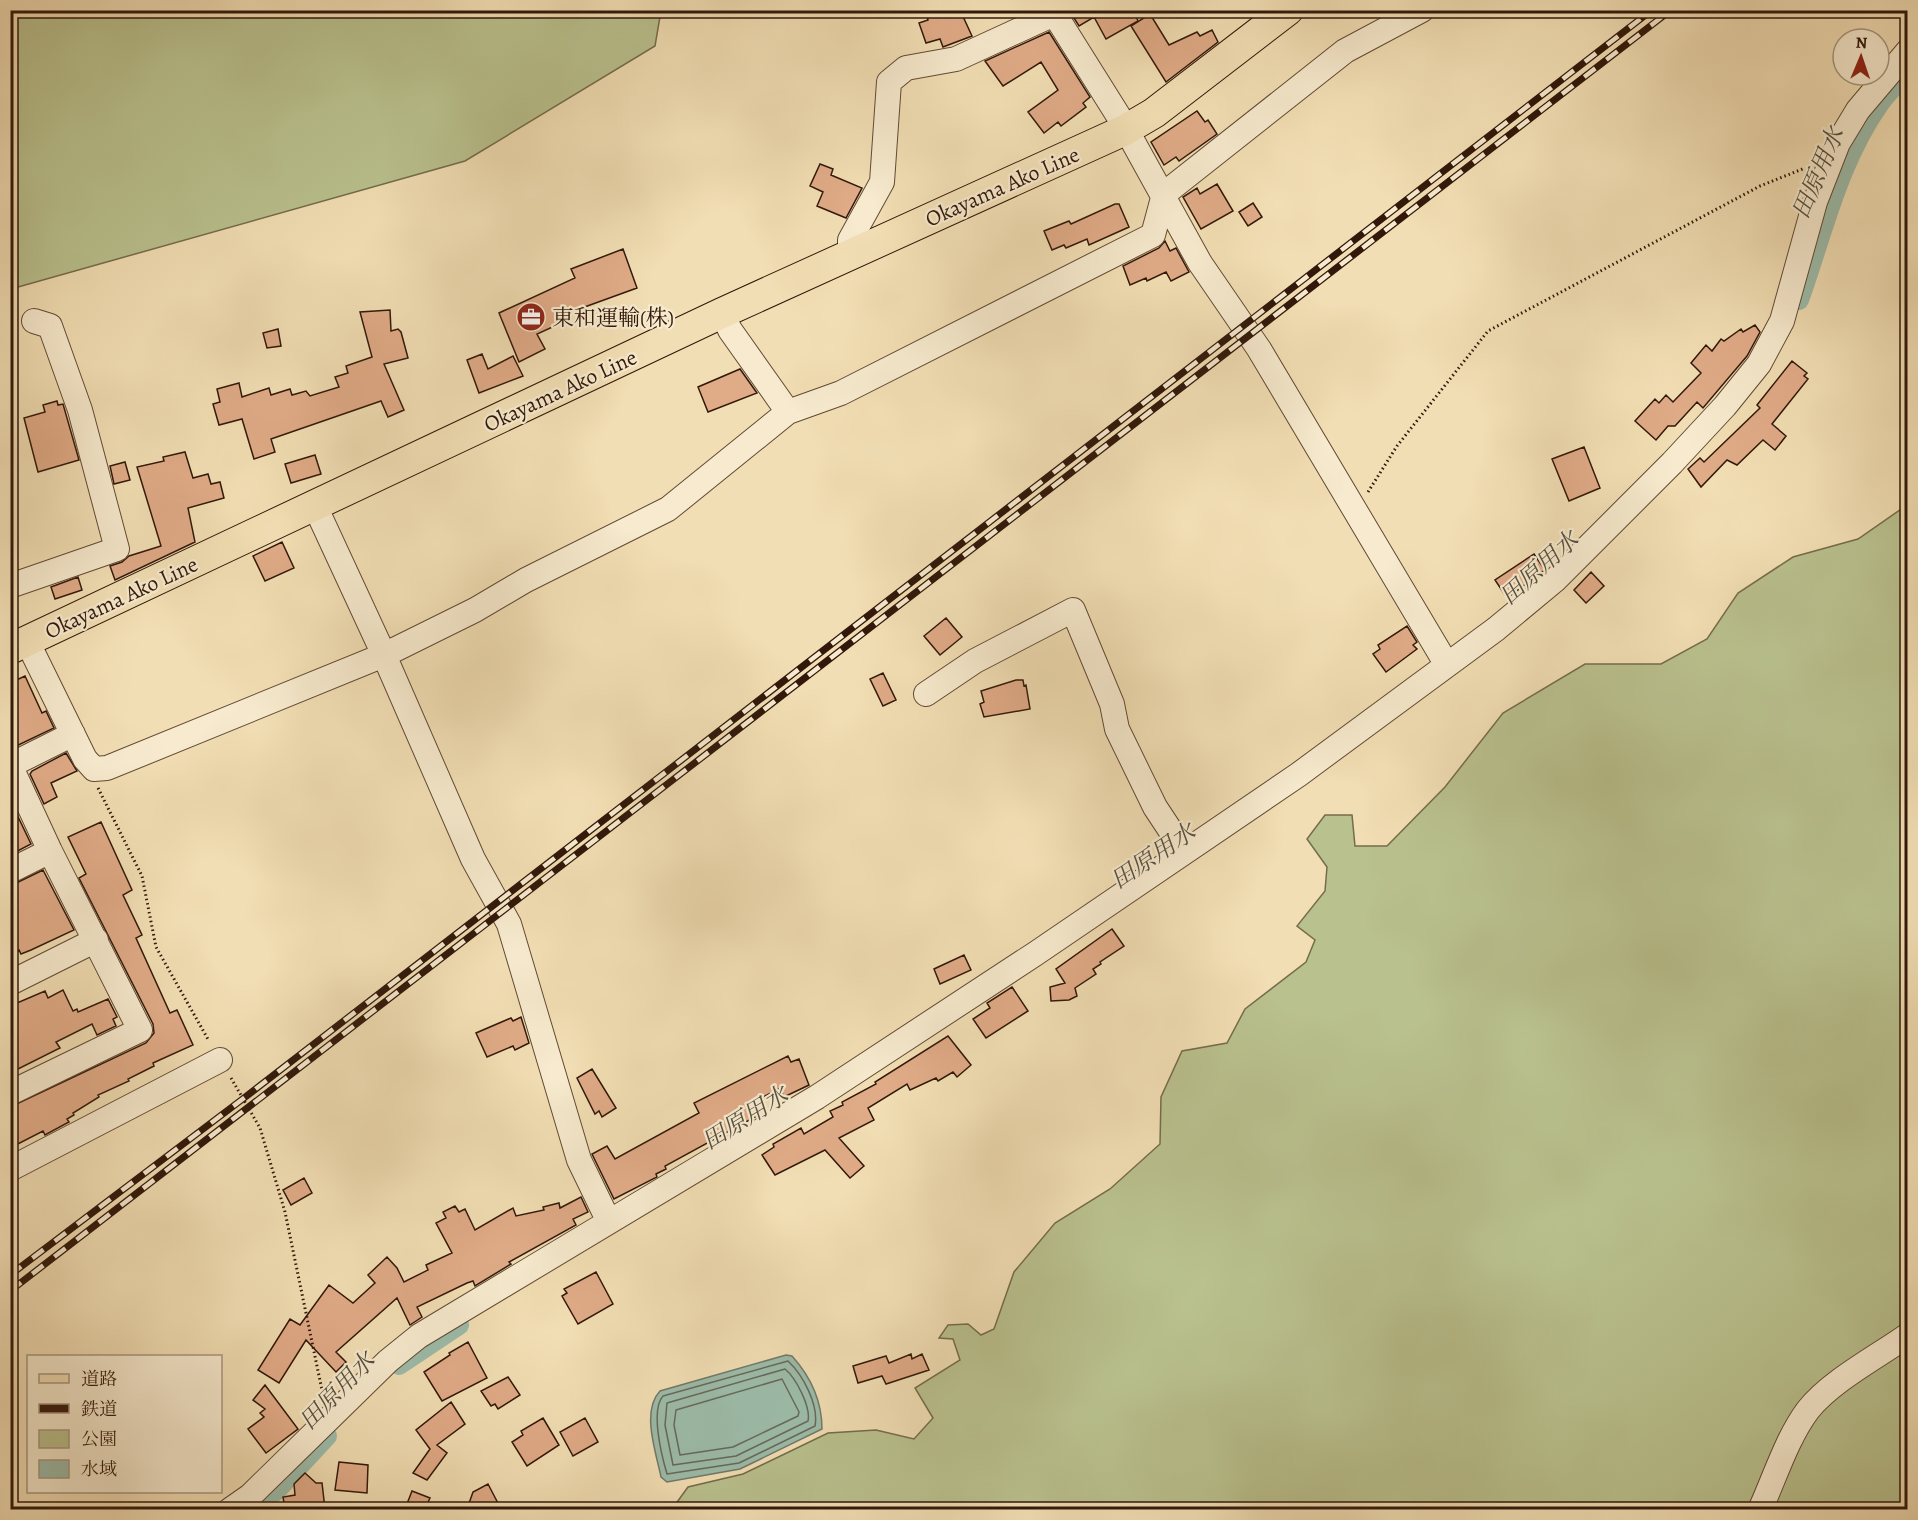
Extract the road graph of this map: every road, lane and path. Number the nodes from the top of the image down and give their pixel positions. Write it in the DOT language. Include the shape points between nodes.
graph roads {
  1 [pos="1288,10"];
  2 [pos="1422,10"];
  3 [pos="1053,12"];
  4 [pos="1908,51"];
  5 [pos="1125,130"];
  6 [pos="1826,171"];
  7 [pos="1164,194"];
  8 [pos="850,255"];
  9 [pos="722,313"];
  10 [pos="34,321"];
  11 [pos="788,412"];
  12 [pos="1353,505"];
  13 [pos="315,506"];
  14 [pos="10,586"];
  15 [pos="16,642"];
  16 [pos="384,655"];
  17 [pos="1447,665"];
  18 [pos="926,694"];
  19 [pos="73,734"];
  20 [pos="11,765"];
  21 [pos="94,769"];
  22 [pos="50,851"];
  23 [pos="1184,851"];
  24 [pos="10,871"];
  25 [pos="96,940"];
  26 [pos="10,983"];
  27 [pos="220,1060"];
  28 [pos="10,1093"];
  29 [pos="10,1169"];
  30 [pos="609,1222"];
  31 [pos="1908,1335"];
  32 [pos="328,1419"];
  33 [pos="230,1509"];
  34 [pos="1760,1509"];
  1 -- 5 [label="main road, Okayama Ako Line" via="1154,113"];
  2 -- 7 [label="street" via="1345,51"];
  3 -- 5 [label="street"];
  3 -- 8 [label="street" via="956,60 906,68 889,82 882,182 850,240"];
  4 -- 6 [label="street" via="1858,110"];
  5 -- 7 [label="street"];
  5 -- 8 [label="main road, Okayama Ako Line"];
  6 -- 12 [label="path" via="1813,165 1760,186 1488,331 1397,446 1366,494"];
  6 -- 17 [label="street" via="1782,321 1759,364 1710,423 1555,580"];
  7 -- 11 [label="street" via="1153,235 841,393"];
  7 -- 12 [label="street" via="1200,263 1259,349"];
  8 -- 9 [label="main road, Okayama Ako Line"];
  9 -- 11 [label="street"];
  9 -- 13 [label="main road, Okayama Ako Line"];
  10 -- 14 [label="street" via="50,326 69,376 117,549"];
  11 -- 16 [label="street" via="669,509"];
  12 -- 17 [label="street"];
  13 -- 15 [label="main road, Okayama Ako Line"];
  13 -- 16 [label="street"];
  15 -- 19 [label="street"];
  16 -- 21 [label="street" via="107,768"];
  16 -- 30 [label="street" via="473,859 509,924 579,1160"];
  17 -- 23 [label="street" via="1298,775"];
  18 -- 23 [label="street" via="975,661 1073,610 1112,704 1117,729 1155,807"];
  19 -- 20 [label="street"];
  19 -- 21 [label="street"];
  20 -- 22 [label="street"];
  21 -- 27 [label="path" via="95,782 142,876 156,947"];
  22 -- 24 [label="street"];
  22 -- 25 [label="street"];
  23 -- 30 [label="street" via="817,1097"];
  25 -- 26 [label="street"];
  25 -- 28 [label="street" via="140,1030"];
  27 -- 29 [label="street"];
  27 -- 32 [label="path" via="260,1128 285,1212"];
  30 -- 32 [label="street" via="419,1336"];
  31 -- 34 [label="street" via="1839,1383 1809,1410"];
  32 -- 33 [label="street" via="250,1496"];
}
